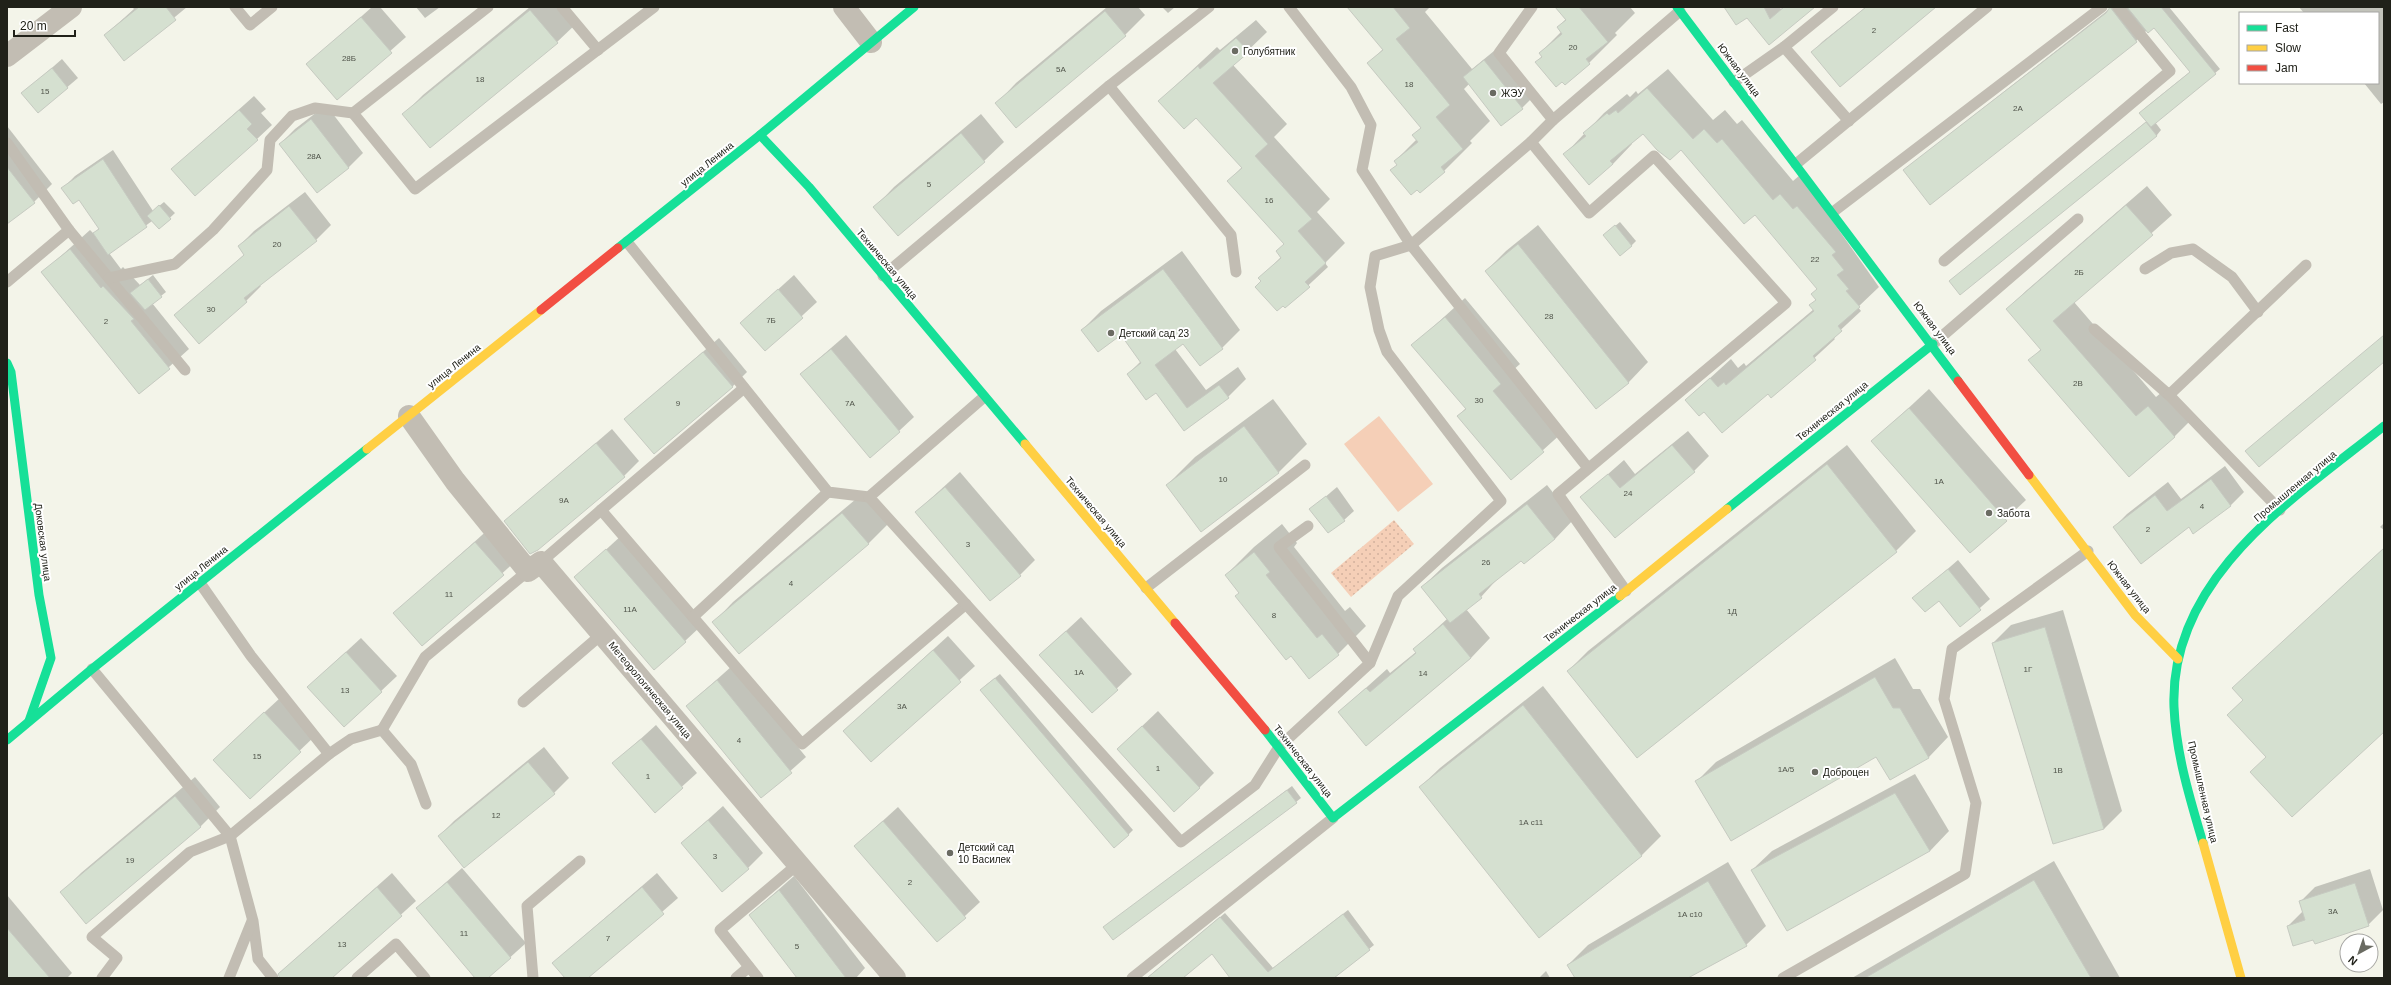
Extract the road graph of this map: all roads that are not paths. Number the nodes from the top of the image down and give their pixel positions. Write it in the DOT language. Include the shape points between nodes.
graph roads {
  1 [pos="71,7"];
  2 [pos="235,7"];
  3 [pos="272,7"];
  4 [pos="488,7"];
  5 [pos="562,7"];
  6 [pos="654,7"];
  7 [pos="844,7"];
  8 [pos="914,7"];
  9 [pos="1209,7"];
  10 [pos="1289,7"];
  11 [pos="1532,7"];
  12 [pos="1833,7"];
  13 [pos="1987,7"];
  14 [pos="2102,7"];
  15 [pos="2118,7"];
  16 [pos="1679,9"];
  17 [pos="871,42"];
  18 [pos="1784,47"];
  19 [pos="598,50"];
  20 [pos="7,56"];
  21 [pos="1734,82"];
  22 [pos="1109,86"];
  23 [pos="353,113"];
  24 [pos="1553,120"];
  25 [pos="1849,121"];
  26 [pos="760,135"];
  27 [pos="1531,142"];
  28 [pos="7,143"];
  29 [pos="1796,164"];
  30 [pos="1833,212"];
  31 [pos="2078,220"];
  32 [pos="69,230"];
  33 [pos="626,242"];
  34 [pos="1411,245"];
  35 [pos="1944,261"];
  36 [pos="2306,265"];
  37 [pos="2145,269"];
  38 [pos="1236,272"];
  39 [pos="883,276"];
  40 [pos="109,278"];
  41 [pos="7,282"];
  42 [pos="2258,312"];
  43 [pos="2094,329"];
  44 [pos="1933,344"];
  45 [pos="7,364"];
  46 [pos="185,370"];
  47 [pos="744,388"];
  48 [pos="2169,395"];
  49 [pos="984,397"];
  50 [pos="409,416"];
  51 [pos="2384,426"];
  52 [pos="1305,465"];
  53 [pos="1588,468"];
  54 [pos="828,492"];
  55 [pos="869,497"];
  56 [pos="601,510"];
  57 [pos="2280,510"];
  58 [pos="1308,526"];
  59 [pos="2088,551"];
  60 [pos="534,567"];
  61 [pos="200,583"];
  62 [pos="1146,588"];
  63 [pos="1626,591"];
  64 [pos="966,604"];
  65 [pos="693,617"];
  66 [pos="602,634"];
  67 [pos="2178,659"];
  68 [pos="1370,663"];
  69 [pos="92,669"];
  70 [pos="523,702"];
  71 [pos="29,721"];
  72 [pos="382,730"];
  73 [pos="7,740"];
  74 [pos="1278,747"];
  75 [pos="329,754"];
  76 [pos="426,804"];
  77 [pos="1333,818"];
  78 [pos="230,836"];
  79 [pos="580,861"];
  80 [pos="798,864"];
  81 [pos="252,921"];
  82 [pos="750,967"];
  83 [pos="102,978"];
  84 [pos="229,978"];
  85 [pos="274,978"];
  86 [pos="357,978"];
  87 [pos="425,978"];
  88 [pos="533,978"];
  89 [pos="736,978"];
  90 [pos="758,978"];
  91 [pos="895,978"];
  92 [pos="1132,978"];
  93 [pos="1783,978"];
  94 [pos="2241,978"];
  1 -- 20 [label="street"];
  2 -- 3 [label="lane" via="250,25"];
  4 -- 23 [label="lane"];
  5 -- 19 [label="lane"];
  6 -- 19 [label="lane"];
  7 -- 17 [label="street"];
  8 -- 17 [label="street, улица Ленина"];
  9 -- 22 [label="lane"];
  10 -- 34 [label="lane" via="1351,87 1371,125 1362,170"];
  11 -- 24 [label="lane" via="1499,53"];
  12 -- 18 [label="lane"];
  13 -- 25 [label="lane"];
  14 -- 30 [label="lane"];
  15 -- 35 [label="lane" via="2170,71"];
  16 -- 21 [label="street, Южная улица"];
  16 -- 24 [label="lane"];
  17 -- 26 [label="street, улица Ленина"];
  18 -- 21 [label="lane"];
  18 -- 25 [label="lane"];
  19 -- 23 [label="lane" via="415,189"];
  21 -- 29 [label="street, Южная улица"];
  22 -- 38 [label="lane" via="1232,235"];
  22 -- 39 [label="lane"];
  23 -- 40 [label="lane" via="315,108 292,116 270,140 267,170 213,230 175,264"];
  24 -- 27 [label="lane"];
  25 -- 29 [label="lane"];
  26 -- 33 [label="street, улица Ленина"];
  26 -- 39 [label="street, Техническая улица" via="810,187"];
  27 -- 34 [label="lane"];
  27 -- 53 [label="lane" via="1589,213 1654,156 1786,303"];
  28 -- 32 [label="lane"];
  29 -- 30 [label="street, Южная улица"];
  30 -- 44 [label="street, Южная улица"];
  31 -- 44 [label="lane"];
  32 -- 40 [label="lane"];
  32 -- 41 [label="lane"];
  33 -- 47 [label="lane"];
  33 -- 50 [label="street, улица Ленина"];
  34 -- 53 [label="lane"];
  34 -- 68 [label="lane" via="1375,256 1370,287 1379,330 1387,352 1501,501 1398,596"];
  36 -- 42 [label="lane"];
  37 -- 42 [label="lane" via="2171,254 2193,249 2232,277"];
  39 -- 49 [label="street, Техническая улица"];
  40 -- 46 [label="lane"];
  42 -- 48 [label="lane"];
  43 -- 48 [label="lane"];
  44 -- 59 [label="street, Южная улица"];
  44 -- 63 [label="street, Техническая улица"];
  45 -- 71 [label="street, Доковская улица" via="11,372 39,595 51,658"];
  47 -- 54 [label="lane"];
  47 -- 56 [label="lane"];
  48 -- 57 [label="lane"];
  49 -- 55 [label="lane"];
  49 -- 62 [label="street, Техническая улица"];
  50 -- 60 [label="street, Метеорологическая улица" via="455,481"];
  50 -- 61 [label="street, улица Ленина"];
  51 -- 57 [label="street, Промышленная улица"];
  52 -- 62 [label="lane"];
  53 -- 63 [label="lane" via="1558,494"];
  54 -- 55 [label="lane"];
  54 -- 65 [label="lane"];
  55 -- 64 [label="lane"];
  56 -- 60 [label="lane"];
  56 -- 65 [label="lane"];
  57 -- 67 [label="street, Промышленная улица" via="2221,572 2203,598 2186,630"];
  58 -- 68 [label="lane" via="1279,547"];
  59 -- 67 [label="street, Южная улица" via="2135,615"];
  59 -- 93 [label="lane" via="1952,649 1944,699 1976,803 1965,874"];
  60 -- 66 [label="street, Метеорологическая улица"];
  60 -- 72 [label="lane" via="426,657"];
  61 -- 69 [label="street, улица Ленина"];
  61 -- 75 [label="lane" via="251,656"];
  62 -- 74 [label="street, Техническая улица"];
  63 -- 77 [label="street, Техническая улица"];
  64 -- 65 [label="lane" via="802,744"];
  64 -- 74 [label="lane" via="1181,842 1255,785"];
  66 -- 70 [label="lane"];
  66 -- 80 [label="street, Метеорологическая улица"];
  67 -- 94 [label="street, Промышленная улица" via="2174,692 2179,745 2190,795"];
  68 -- 74 [label="lane"];
  69 -- 71 [label="street, улица Ленина"];
  69 -- 78 [label="lane"];
  71 -- 73 [label="street, улица Ленина"];
  72 -- 75 [label="lane" via="351,739"];
  72 -- 76 [label="lane" via="411,764"];
  74 -- 77 [label="street, Техническая улица"];
  75 -- 78 [label="lane"];
  77 -- 92 [label="lane"];
  78 -- 81 [label="lane"];
  78 -- 83 [label="lane" via="190,852 92,937 117,958"];
  79 -- 88 [label="lane" via="527,906"];
  80 -- 82 [label="lane" via="720,930"];
  80 -- 91 [label="street, Метеорологическая улица"];
  81 -- 84 [label="lane"];
  81 -- 85 [label="lane" via="258,959"];
  82 -- 89 [label="lane"];
  82 -- 90 [label="lane"];
  86 -- 87 [label="lane" via="396,944"];
}
